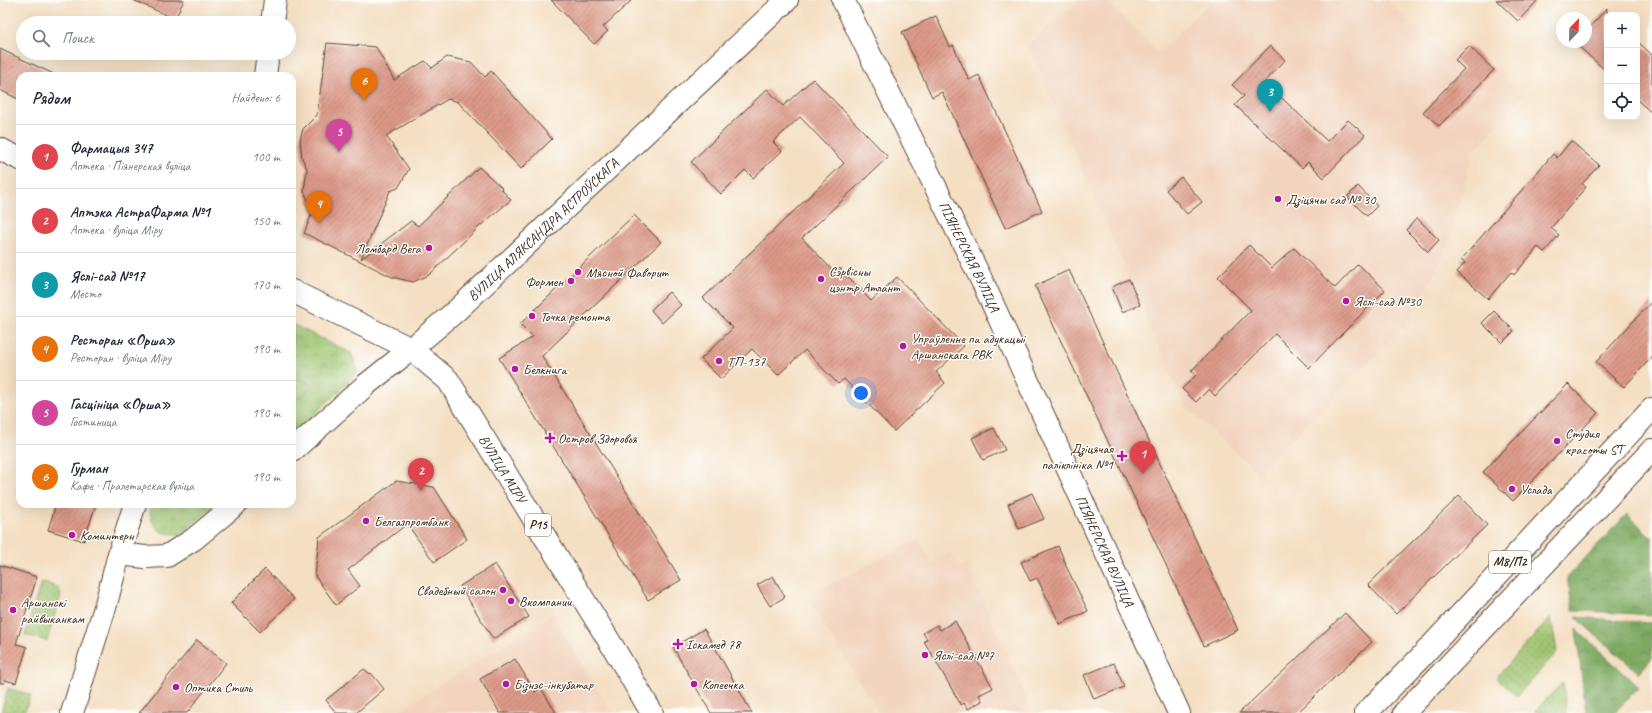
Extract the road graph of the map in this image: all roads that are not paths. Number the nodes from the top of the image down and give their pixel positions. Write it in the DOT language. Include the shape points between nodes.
graph roads {
  1 [pos="275,0"];
  2 [pos="788,0"];
  3 [pos="843,0"];
  4 [pos="273,16"];
  5 [pos="267,60"];
  6 [pos="266,72"];
  7 [pos="0,149"];
  8 [pos="16,157"];
  9 [pos="296,293"];
  10 [pos="411,349"];
  11 [pos="1652,409"];
  12 [pos="296,447"];
  13 [pos="1652,450"];
  14 [pos="134,508"];
  15 [pos="231,508"];
  16 [pos="119,554"];
  17 [pos="72,713"];
  18 [pos="652,713"];
  19 [pos="1179,713"];
  20 [pos="1366,713"];
  21 [pos="1404,713"];
  1 -- 4 [label="street"];
  2 -- 10 [label="street, ВУЛІЦА АЛЯКСАНДРА АСТРОЎСКАГА" via="456,311"];
  3 -- 19 [label="street, ПІЯНЕРСКАЯ ВУЛІЦА" via="988,292"];
  5 -- 6 [label="street"];
  7 -- 8 [label="street"];
  9 -- 10 [label="street, ВУЛІЦА МІРУ / Р15"];
  10 -- 12 [label="street, ВУЛІЦА АЛЯКСАНДРА АСТРОЎСКАГА" via="367,384"];
  10 -- 18 [label="street, ВУЛІЦА МІРУ / Р15" via="448,380"];
  11 -- 20 [label="street, М8/П2"];
  13 -- 21 [label="street, М8/П2"];
  14 -- 16 [label="street"];
  15 -- 16 [label="street" via="194,539 167,556 145,558"];
  16 -- 17 [label="street"];
}
